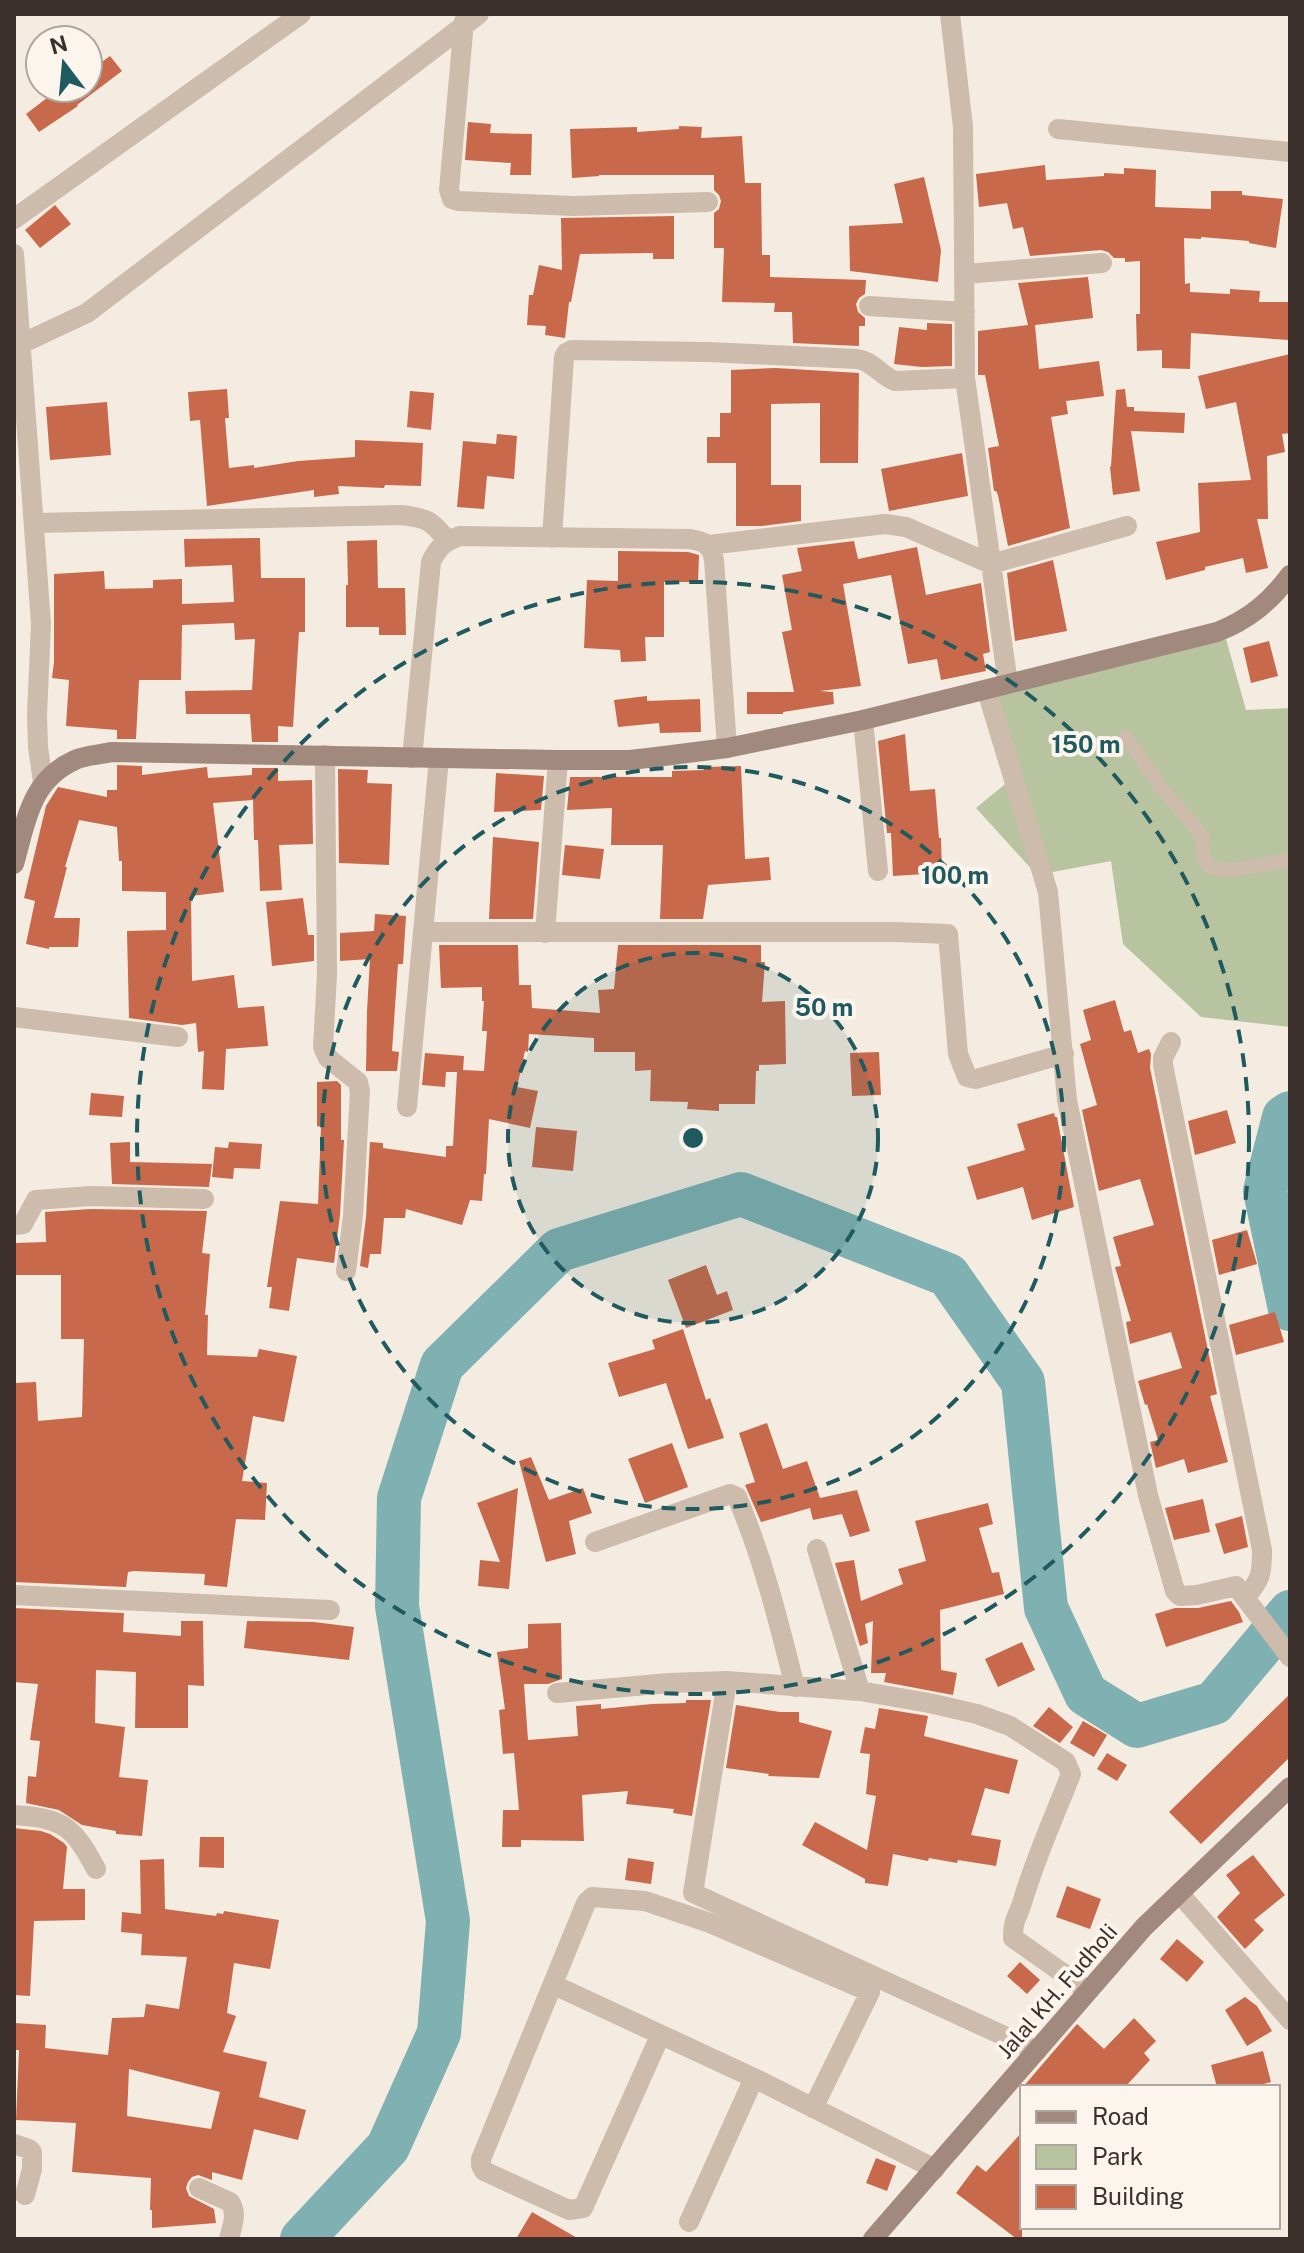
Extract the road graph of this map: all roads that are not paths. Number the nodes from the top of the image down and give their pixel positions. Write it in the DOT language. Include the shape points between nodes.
graph roads {
  1 [pos="301,14"];
  2 [pos="950,14"];
  3 [pos="469,18"];
  4 [pos="1058,129"];
  5 [pos="1290,152"];
  6 [pos="708,202"];
  7 [pos="14,219"];
  8 [pos="14,254"];
  9 [pos="1102,263"];
  10 [pos="965,274"];
  11 [pos="869,306"];
  12 [pos="965,312"];
  13 [pos="21,344"];
  14 [pos="965,378"];
  15 [pos="35,523"];
  16 [pos="1127,526"];
  17 [pos="552,538"];
  18 [pos="447,540"];
  19 [pos="709,545"];
  20 [pos="991,564"];
  21 [pos="1290,575"];
  22 [pos="1008,684"];
  23 [pos="987,691"];
  24 [pos="863,720"];
  25 [pos="1126,737"];
  26 [pos="727,748"];
  27 [pos="325,755"];
  28 [pos="412,758"];
  29 [pos="439,758"];
  30 [pos="558,760"];
  31 [pos="43,782"];
  32 [pos="1290,860"];
  33 [pos="14,864"];
  34 [pos="878,871"];
  35 [pos="423,932"];
  36 [pos="545,933"];
  37 [pos="14,1017"];
  38 [pos="178,1037"];
  39 [pos="1171,1042"];
  40 [pos="1064,1054"];
  41 [pos="407,1107"];
  42 [pos="204,1199"];
  43 [pos="14,1225"];
  44 [pos="346,1271"];
  45 [pos="595,1542"];
  46 [pos="817,1549"];
  47 [pos="14,1595"];
  48 [pos="1245,1598"];
  49 [pos="330,1610"];
  50 [pos="1290,1657"];
  51 [pos="727,1681"];
  52 [pos="795,1687"];
  53 [pos="860,1691"];
  54 [pos="557,1693"];
  55 [pos="1290,1787"];
  56 [pos="14,1815"];
  57 [pos="96,1869"];
  58 [pos="1179,1893"];
  59 [pos="554,1985"];
  60 [pos="1088,1991"];
  61 [pos="1290,2020"];
  62 [pos="660,2036"];
  63 [pos="1037,2051"];
  64 [pos="754,2078"];
  65 [pos="813,2108"];
  66 [pos="14,2144"];
  67 [pos="935,2169"];
  68 [pos="199,2188"];
  69 [pos="25,2195"];
  70 [pos="689,2222"];
  71 [pos="229,2239"];
  72 [pos="873,2239"];
  1 -- 7 [label="street"];
  2 -- 10 [label="street" via="963,127"];
  3 -- 6 [label="street" via="449,190 454,201 574,206"];
  3 -- 13 [label="street" via="87,313"];
  4 -- 5 [label="street"];
  8 -- 13 [label="street"];
  9 -- 10 [label="street"];
  10 -- 12 [label="street"];
  11 -- 12 [label="street"];
  12 -- 14 [label="street"];
  13 -- 15 [label="street"];
  14 -- 17 [label="street" via="891,380 873,364 857,359 572,350 564,357"];
  14 -- 20 [label="street"];
  15 -- 18 [label="street" via="401,515 433,522"];
  15 -- 31 [label="street" via="41,624 37,737"];
  16 -- 20 [label="street"];
  17 -- 18 [label="street"];
  17 -- 19 [label="street" via="689,539"];
  18 -- 28 [label="street" via="431,562"];
  19 -- 20 [label="street" via="885,524 906,527"];
  19 -- 26 [label="street"];
  20 -- 22 [label="street"];
  21 -- 22 [label="street" via="1266,604 1217,632"];
  22 -- 23 [label="street"];
  23 -- 24 [label="street"];
  23 -- 40 [label="street" via="1048,892"];
  24 -- 26 [label="street"];
  24 -- 34 [label="street"];
  25 -- 32 [label="lane" via="1202,835 1203,856 1211,868 1233,870"];
  26 -- 30 [label="street" via="630,760"];
  27 -- 28 [label="street"];
  27 -- 31 [label="street" via="111,752 77,759"];
  27 -- 44 [label="street" via="323,1047 328,1058 358,1082 360,1091"];
  28 -- 29 [label="street"];
  29 -- 30 [label="street"];
  29 -- 35 [label="street"];
  30 -- 36 [label="street"];
  31 -- 33 [label="street"];
  35 -- 36 [label="street"];
  35 -- 41 [label="street"];
  36 -- 40 [label="street" via="948,934 958,1054 967,1077 976,1079"];
  37 -- 38 [label="street"];
  39 -- 48 [label="street" via="1163,1065 1262,1550 1259,1582"];
  40 -- 48 [label="street" via="1067,1100 1129,1404 1175,1591 1180,1596 1197,1595 1233,1586"];
  42 -- 43 [label="street" via="36,1200 23,1224"];
  45 -- 52 [label="street" via="730,1494 737,1497 769,1586"];
  46 -- 53 [label="street"];
  47 -- 49 [label="street"];
  48 -- 50 [label="street"];
  51 -- 52 [label="street"];
  51 -- 54 [label="street"];
  51 -- 63 [label="street" via="693,1893"];
  52 -- 53 [label="street"];
  53 -- 60 [label="street" via="977,1714 1010,1726 1066,1762 1071,1774 1013,1922 1013,1938"];
  55 -- 58 [label="street, Jalal KH. Fudholi"];
  56 -- 57 [label="street" via="41,1816 68,1829"];
  58 -- 60 [label="street, Jalal KH. Fudholi"];
  58 -- 61 [label="street"];
  59 -- 62 [label="street"];
  59 -- 62 [label="street" via="481,2159 484,2171 569,2210 583,2208"];
  59 -- 65 [label="street" via="586,1903 600,1896 645,1901 710,1923 870,1992"];
  60 -- 63 [label="street, Jalal KH. Fudholi"];
  62 -- 64 [label="street"];
  63 -- 67 [label="street, Jalal KH. Fudholi"];
  64 -- 65 [label="street"];
  64 -- 70 [label="street"];
  65 -- 67 [label="street"];
  66 -- 69 [label="street" via="29,2149 33,2158"];
  67 -- 72 [label="street, Jalal KH. Fudholi"];
  68 -- 71 [label="street" via="233,2206"];
}
